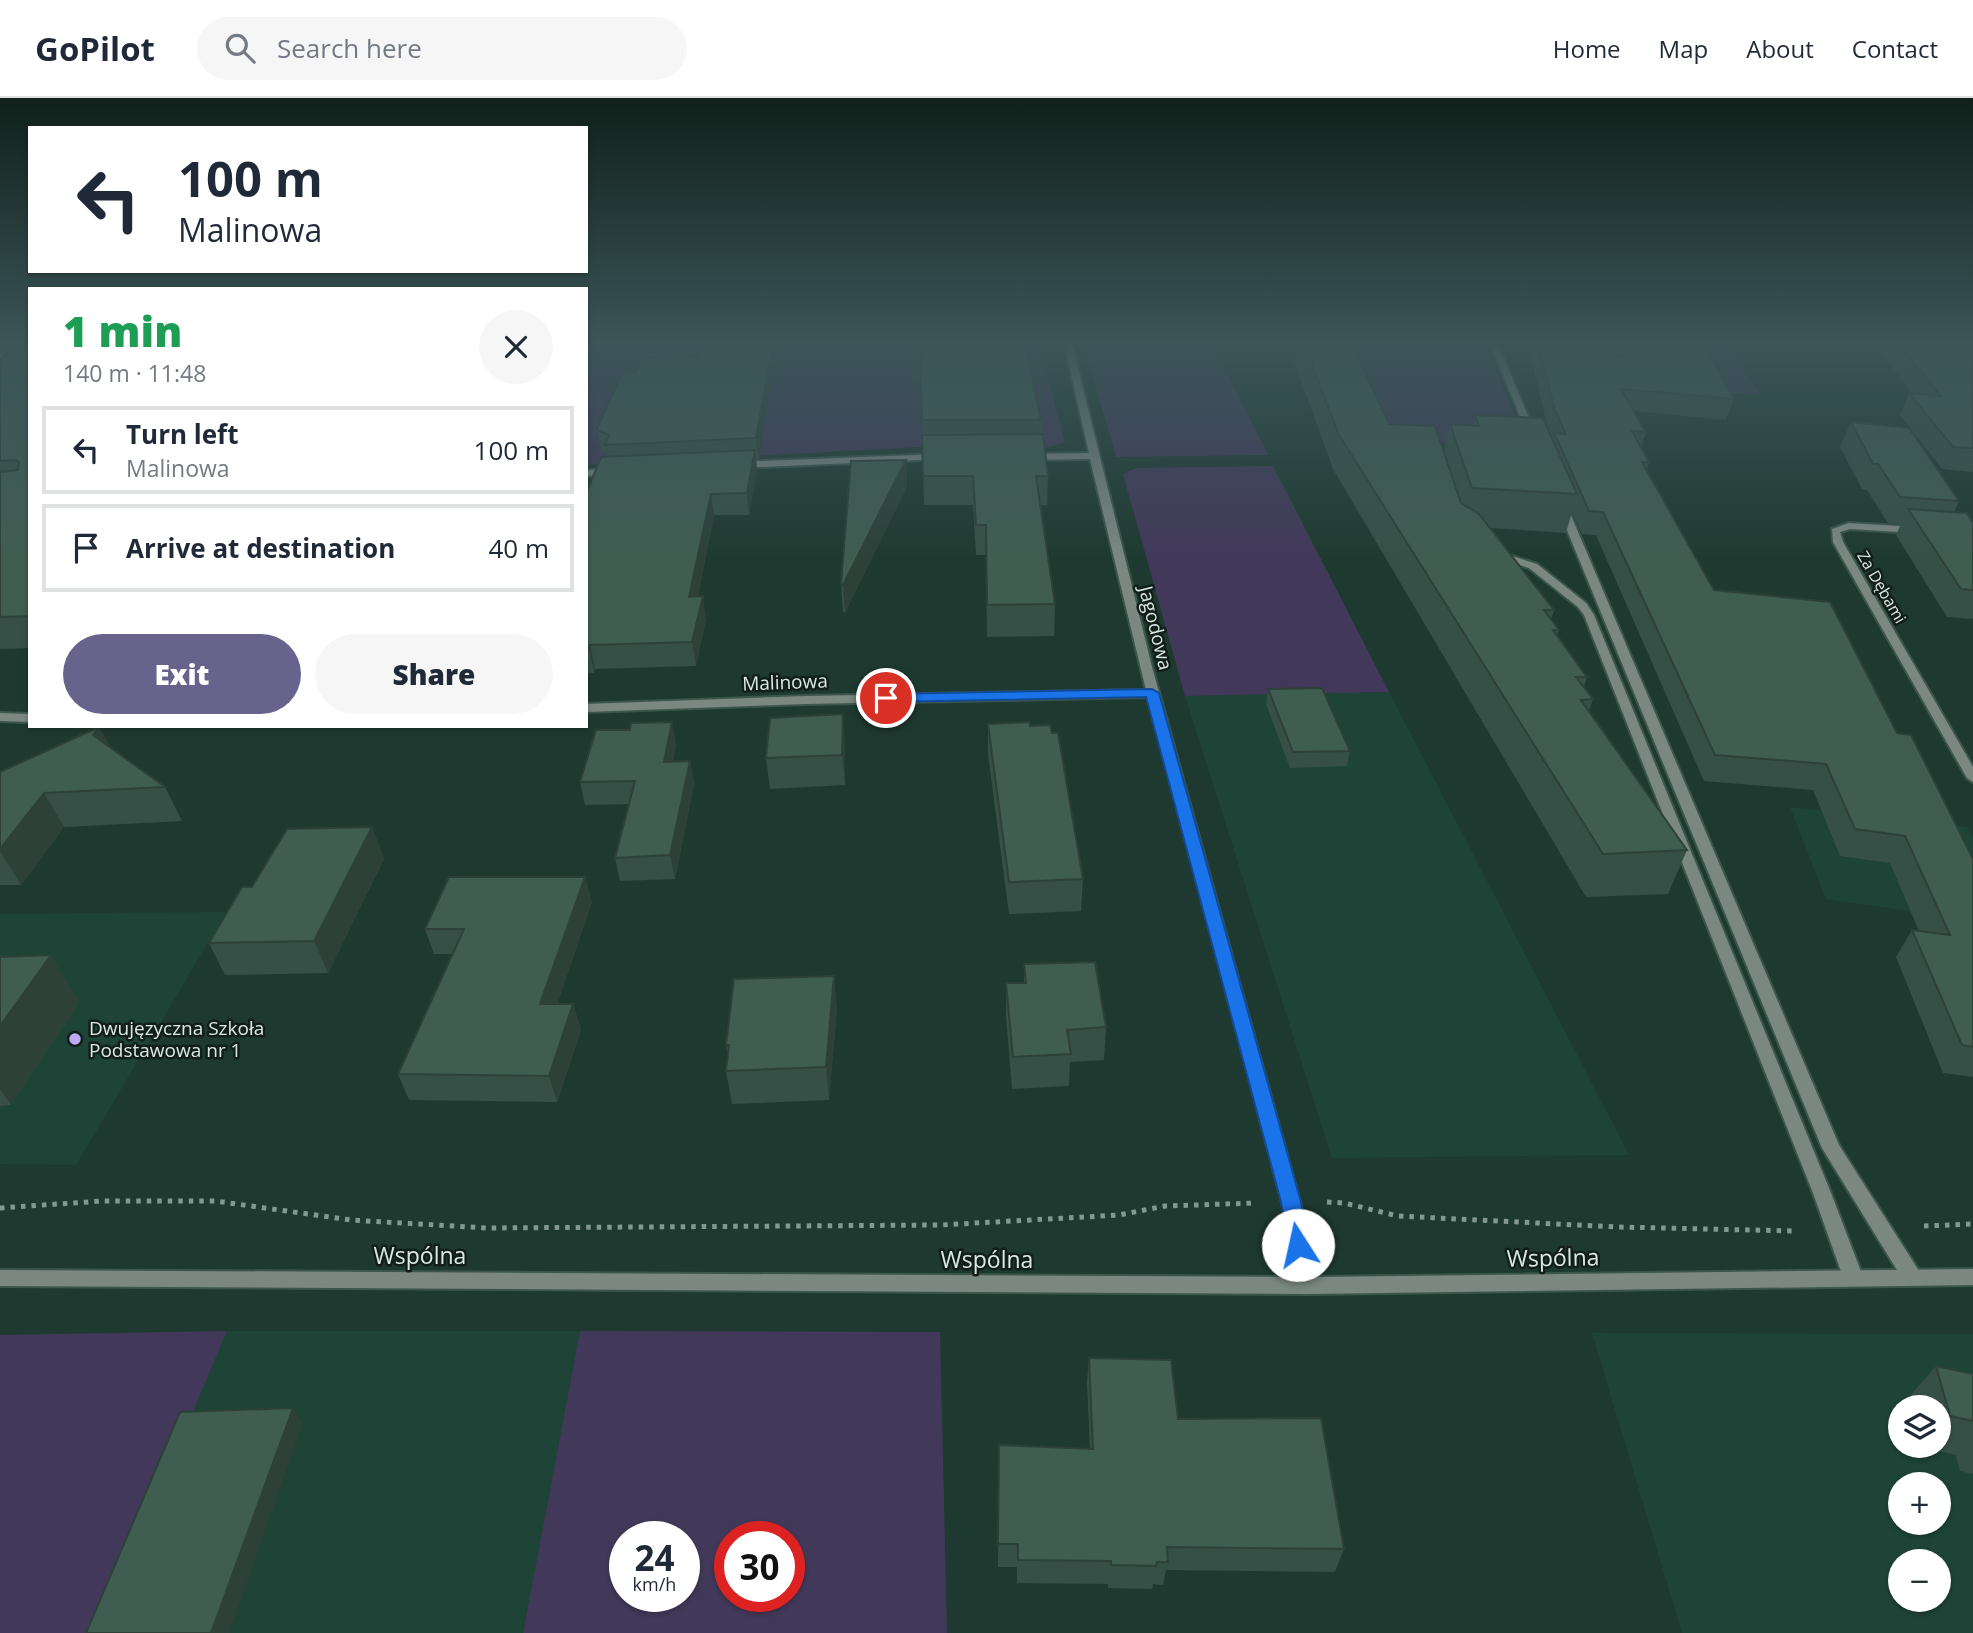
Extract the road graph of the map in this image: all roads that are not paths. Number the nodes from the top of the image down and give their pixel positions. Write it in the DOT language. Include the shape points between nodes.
graph roads {
  1 [pos="1084,416"];
  2 [pos="1524,416"];
  3 [pos="1537,448"];
  4 [pos="1093,456"];
  5 [pos="948,457"];
  6 [pos="1014,457"];
  7 [pos="722,466"];
  8 [pos="620,472"];
  9 [pos="588,473"];
  10 [pos="1558,498"];
  11 [pos="1932,532"];
  12 [pos="1486,550"];
  13 [pos="1152,693"];
  14 [pos="588,708"];
  15 [pos="0,717"];
  16 [pos="28,718"];
  17 [pos="1973,778"];
  18 [pos="1912,1277"];
  19 [pos="1973,1277"];
  20 [pos="0,1278"];
  21 [pos="1853,1278"];
  22 [pos="1307,1286"];
  1 -- 4 [label="street, Jagodowa"];
  2 -- 3 [label="street"];
  4 -- 6 [label="street"];
  4 -- 13 [label="street, Jagodowa"];
  5 -- 7 [label="street"];
  8 -- 9 [label="street"];
  10 -- 18 [label="street" via="1831,1148"];
  11 -- 17 [label="street, Za Dębami" via="1849,526 1835,531"];
  12 -- 21 [label="street" via="1533,566 1589,615"];
  13 -- 14 [label="street, Malinowa"];
  13 -- 22 [label="street, Jagodowa" via="1291,1202"];
  15 -- 16 [label="street"];
  18 -- 19 [label="street, Wspólna"];
  18 -- 21 [label="street, Wspólna"];
  20 -- 22 [label="street, Wspólna"];
  21 -- 22 [label="street, Wspólna"];
}
